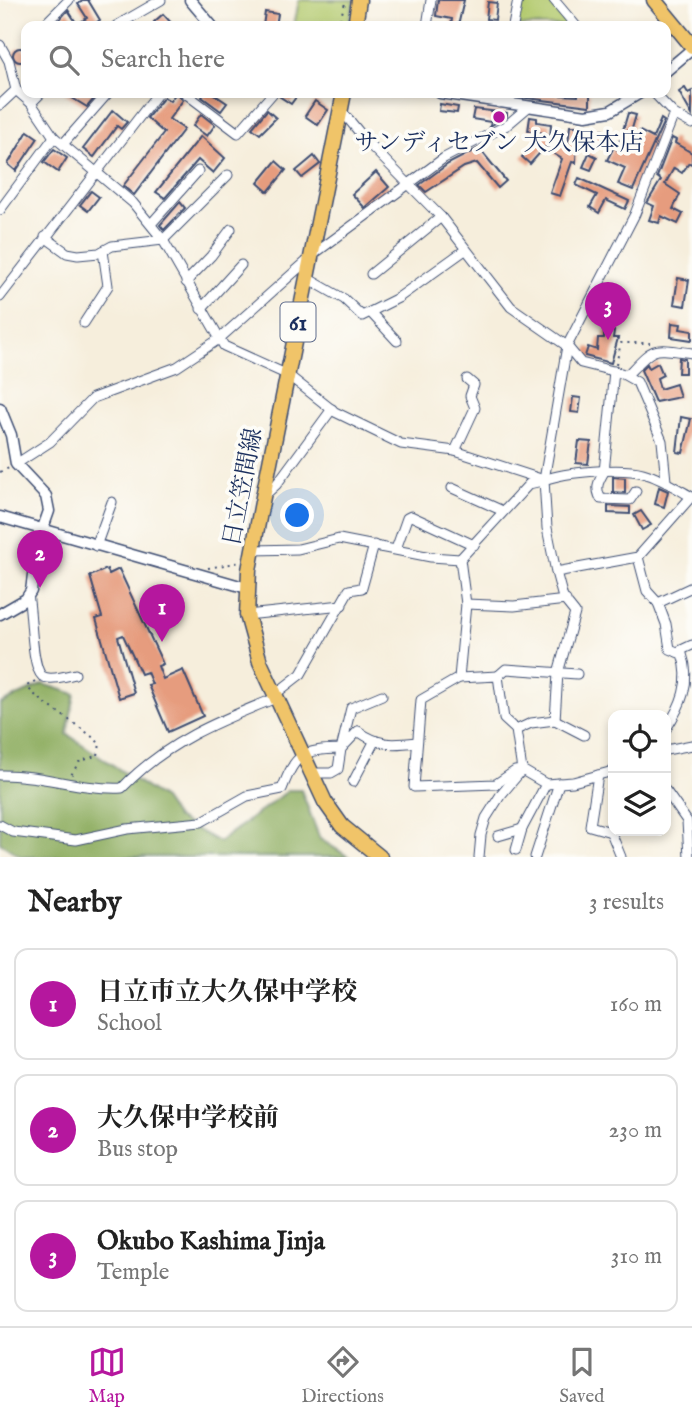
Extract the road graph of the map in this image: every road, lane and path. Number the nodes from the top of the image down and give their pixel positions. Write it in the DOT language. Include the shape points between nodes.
graph roads {
  1 [pos="69,0"];
  2 [pos="161,0"];
  3 [pos="190,0"];
  4 [pos="346,0"];
  5 [pos="359,0"];
  6 [pos="431,0"];
  7 [pos="518,0"];
  8 [pos="554,0"];
  9 [pos="654,0"];
  10 [pos="48,21"];
  11 [pos="125,21"];
  12 [pos="207,21"];
  13 [pos="340,21"];
  14 [pos="356,21"];
  15 [pos="428,21"];
  16 [pos="514,21"];
  17 [pos="572,21"];
  18 [pos="671,21"];
  19 [pos="671,21"];
  20 [pos="0,45"];
  21 [pos="692,47"];
  22 [pos="671,66"];
  23 [pos="16,90"];
  24 [pos="21,94"];
  25 [pos="25,98"];
  26 [pos="36,98"];
  27 [pos="104,98"];
  28 [pos="154,98"];
  29 [pos="192,98"];
  30 [pos="269,98"];
  31 [pos="343,98"];
  32 [pos="500,98"];
  33 [pos="630,98"];
  34 [pos="659,98"];
  35 [pos="31,103"];
  36 [pos="0,105"];
  37 [pos="527,108"];
  38 [pos="340,114"];
  39 [pos="674,114"];
  40 [pos="692,124"];
  41 [pos="54,137"];
  42 [pos="64,143"];
  43 [pos="96,170"];
  44 [pos="198,171"];
  45 [pos="228,175"];
  46 [pos="410,183"];
  47 [pos="1,205"];
  48 [pos="441,217"];
  49 [pos="151,224"];
  50 [pos="231,229"];
  51 [pos="45,237"];
  52 [pos="163,240"];
  53 [pos="465,250"];
  54 [pos="103,251"];
  55 [pos="311,257"];
  56 [pos="241,265"];
  57 [pos="371,274"];
  58 [pos="307,278"];
  59 [pos="186,282"];
  60 [pos="0,297"];
  61 [pos="201,309"];
  62 [pos="371,313"];
  63 [pos="84,323"];
  64 [pos="219,338"];
  65 [pos="397,341"];
  66 [pos="567,346"];
  67 [pos="692,353"];
  68 [pos="602,370"];
  69 [pos="614,371"];
  70 [pos="288,375"];
  71 [pos="627,375"];
  72 [pos="467,379"];
  73 [pos="613,383"];
  74 [pos="0,408"];
  75 [pos="332,410"];
  76 [pos="455,451"];
  77 [pos="16,464"];
  78 [pos="604,472"];
  79 [pos="544,480"];
  80 [pos="666,481"];
  81 [pos="452,488"];
  82 [pos="636,491"];
  83 [pos="263,497"];
  84 [pos="691,497"];
  85 [pos="112,502"];
  86 [pos="503,511"];
  87 [pos="0,517"];
  88 [pos="43,530"];
  89 [pos="374,545"];
  90 [pos="474,545"];
  91 [pos="96,546"];
  92 [pos="396,549"];
  93 [pos="249,556"];
  94 [pos="638,557"];
  95 [pos="460,559"];
  96 [pos="199,569"];
  97 [pos="556,572"];
  98 [pos="692,587"];
  99 [pos="247,588"];
  100 [pos="28,595"];
  101 [pos="566,600"];
  102 [pos="658,603"];
  103 [pos="466,604"];
  104 [pos="342,605"];
  105 [pos="0,614"];
  106 [pos="247,615"];
  107 [pos="692,645"];
  108 [pos="677,652"];
  109 [pos="558,673"];
  110 [pos="75,674"];
  111 [pos="577,674"];
  112 [pos="42,676"];
  113 [pos="498,676"];
  114 [pos="459,678"];
  115 [pos="382,695"];
  116 [pos="275,697"];
  117 [pos="555,720"];
  118 [pos="671,721"];
  119 [pos="516,730"];
  120 [pos="584,735"];
  121 [pos="374,742"];
  122 [pos="417,742"];
  123 [pos="692,745"];
  124 [pos="341,749"];
  125 [pos="671,749"];
  126 [pos="302,755"];
  127 [pos="522,771"];
  128 [pos="608,772"];
  129 [pos="309,773"];
  130 [pos="0,775"];
  131 [pos="598,775"];
  132 [pos="353,782"];
  133 [pos="559,783"];
  134 [pos="68,784"];
  135 [pos="546,784"];
  136 [pos="671,797"];
  137 [pos="690,821"];
  138 [pos="0,825"];
  139 [pos="522,828"];
  140 [pos="608,831"];
  141 [pos="498,836"];
  142 [pos="613,836"];
  143 [pos="516,850"];
  144 [pos="380,857"];
  145 [pos="479,857"];
  146 [pos="535,857"];
  147 [pos="621,857"];
  148 [pos="689,857"];
  1 -- 10 [label="street"];
  2 -- 11 [label="street"];
  3 -- 12 [label="street"];
  4 -- 13 [label="path"];
  5 -- 14 [label="main road"];
  6 -- 15 [label="street"];
  7 -- 16 [label="street"];
  8 -- 17 [label="street"];
  9 -- 19 [label="main road"];
  18 -- 21 [label="main road"];
  20 -- 23 [label="street"];
  21 -- 22 [label="street"];
  23 -- 24 [label="street"];
  23 -- 36 [label="street"];
  25 -- 35 [label="street"];
  26 -- 35 [label="street"];
  27 -- 42 [label="street"];
  28 -- 43 [label="street"];
  29 -- 30 [label="street" via="238,133"];
  31 -- 38 [label="main road, 日立笠間線 / 61"];
  32 -- 37 [label="street"];
  33 -- 37 [label="street" via="610,111 586,116"];
  34 -- 39 [label="street"];
  35 -- 41 [label="street"];
  37 -- 46 [label="street" via="507,125 444,158"];
  38 -- 46 [label="street"];
  38 -- 55 [label="main road, 日立笠間線 / 61"];
  39 -- 40 [label="street"];
  39 -- 66 [label="street" via="635,214"];
  41 -- 42 [label="street"];
  41 -- 47 [label="street"];
  42 -- 43 [label="street"];
  43 -- 49 [label="street"];
  43 -- 51 [label="street"];
  44 -- 49 [label="street"];
  45 -- 52 [label="street"];
  46 -- 48 [label="street"];
  46 -- 55 [label="street"];
  48 -- 53 [label="street"];
  48 -- 57 [label="street"];
  49 -- 52 [label="street"];
  50 -- 59 [label="street"];
  51 -- 54 [label="street" via="67,253"];
  51 -- 60 [label="street"];
  52 -- 54 [label="street"];
  52 -- 59 [label="street"];
  53 -- 62 [label="street"];
  53 -- 66 [label="street" via="511,307"];
  54 -- 63 [label="street" via="108,286"];
  55 -- 58 [label="main road, 日立笠間線 / 61"];
  55 -- 64 [label="street"];
  56 -- 61 [label="street"];
  58 -- 62 [label="street" via="344,299 362,316"];
  58 -- 70 [label="main road, 日立笠間線 / 61"];
  59 -- 61 [label="street"];
  61 -- 64 [label="street"];
  62 -- 65 [label="street"];
  64 -- 70 [label="street" via="224,346"];
  64 -- 77 [label="street" via="177,368 93,398 50,442"];
  66 -- 68 [label="street" via="581,363"];
  66 -- 79 [label="street"];
  67 -- 71 [label="street" via="649,351"];
  68 -- 69 [label="street"];
  68 -- 73 [label="street"];
  69 -- 71 [label="street"];
  69 -- 73 [label="street"];
  70 -- 75 [label="street"];
  70 -- 83 [label="main road, 日立笠間線 / 61"];
  71 -- 80 [label="street" via="642,389 653,415 662,441"];
  72 -- 76 [label="street" via="474,385 475,408"];
  73 -- 78 [label="street"];
  74 -- 77 [label="street"];
  75 -- 76 [label="street" via="401,444"];
  75 -- 83 [label="street"];
  76 -- 79 [label="street"];
  77 -- 88 [label="street" via="46,496 49,511"];
  78 -- 79 [label="street"];
  78 -- 80 [label="street" via="640,472"];
  78 -- 82 [label="street" via="598,482 601,499 630,499"];
  79 -- 86 [label="street" via="529,484"];
  79 -- 97 [label="street"];
  80 -- 84 [label="street"];
  81 -- 86 [label="street"];
  83 -- 93 [label="main road, 日立笠間線 / 61"];
  84 -- 94 [label="street"];
  85 -- 91 [label="street"];
  86 -- 90 [label="street"];
  87 -- 88 [label="street"];
  88 -- 91 [label="street"];
  88 -- 100 [label="street"];
  89 -- 92 [label="street"];
  89 -- 93 [label="street" via="329,539"];
  89 -- 104 [label="street" via="362,588 349,590"];
  90 -- 92 [label="street" via="411,516"];
  90 -- 95 [label="street"];
  91 -- 99 [label="street"];
  92 -- 95 [label="street"];
  93 -- 96 [label="path"];
  93 -- 99 [label="main road, 日立笠間線 / 61"];
  94 -- 97 [label="street"];
  94 -- 102 [label="street" via="647,591"];
  95 -- 103 [label="street"];
  97 -- 101 [label="street"];
  98 -- 102 [label="street"];
  99 -- 106 [label="main road, 日立笠間線 / 61"];
  100 -- 105 [label="street"];
  100 -- 112 [label="street" via="36,664"];
  101 -- 103 [label="street" via="514,606"];
  101 -- 109 [label="street" via="575,613"];
  102 -- 108 [label="street" via="670,649"];
  103 -- 114 [label="street"];
  104 -- 106 [label="street"];
  104 -- 116 [label="street" via="301,674"];
  106 -- 116 [label="main road, 日立笠間線 / 61" via="252,642"];
  107 -- 108 [label="street"];
  108 -- 118 [label="street" via="686,664 684,699"];
  109 -- 111 [label="street"];
  109 -- 113 [label="street" via="506,669"];
  109 -- 117 [label="street"];
  110 -- 112 [label="street"];
  112 -- 134 [label="path" via="27,686 34,695 100,744 95,757 79,762"];
  113 -- 114 [label="street"];
  113 -- 119 [label="street" via="504,719"];
  114 -- 122 [label="street" via="421,700"];
  115 -- 124 [label="street" via="351,708"];
  116 -- 126 [label="main road, 日立笠間線 / 61"];
  116 -- 134 [label="street" via="177,741 122,788"];
  117 -- 119 [label="street"];
  117 -- 120 [label="street"];
  119 -- 127 [label="street"];
  121 -- 122 [label="street" via="387,746"];
  121 -- 124 [label="street" via="358,731"];
  121 -- 132 [label="street"];
  122 -- 127 [label="street" via="413,783 418,789 496,784 508,774"];
  123 -- 125 [label="street"];
  124 -- 126 [label="street"];
  124 -- 129 [label="street" via="338,769"];
  126 -- 129 [label="main road, 日立笠間線 / 61"];
  126 -- 138 [label="street" via="293,763 282,789 247,796 201,822 127,829 76,840 13,832"];
  127 -- 135 [label="street"];
  127 -- 145 [label="street" via="486,818"];
  128 -- 131 [label="street"];
  129 -- 144 [label="main road, 日立笠間線 / 61" via="342,826"];
  130 -- 134 [label="street"];
  131 -- 133 [label="street"];
  131 -- 140 [label="street" via="590,826"];
  133 -- 135 [label="street"];
  133 -- 146 [label="street"];
  135 -- 139 [label="street"];
  136 -- 137 [label="street"];
  137 -- 148 [label="street"];
  139 -- 141 [label="street"];
  139 -- 143 [label="street"];
  142 -- 147 [label="street"];
}
